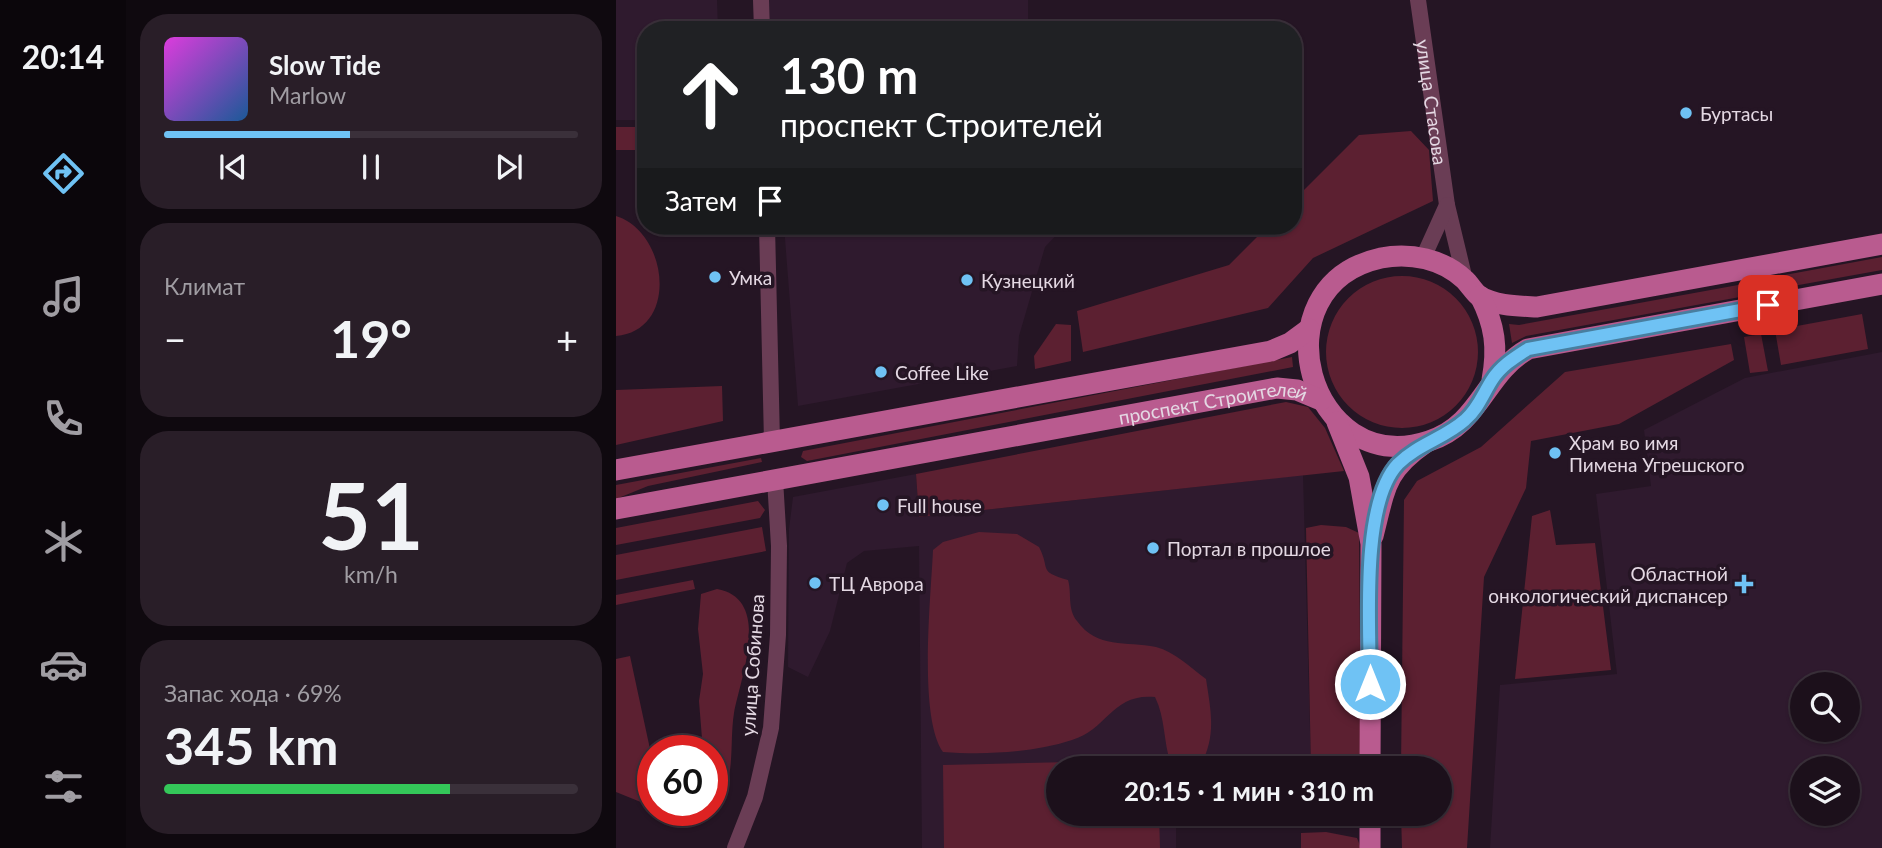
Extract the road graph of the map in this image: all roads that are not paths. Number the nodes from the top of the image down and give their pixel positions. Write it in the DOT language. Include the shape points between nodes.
graph roads {
  1 [pos="761,0"];
  2 [pos="1418,0"];
  3 [pos="762,21"];
  4 [pos="1447,205"];
  5 [pos="767,235"];
  6 [pos="1882,244"];
  7 [pos="1423,258"];
  8 [pos="1465,280"];
  9 [pos="1882,284"];
  10 [pos="1480,296"];
  11 [pos="1309,329"];
  12 [pos="1492,380"];
  13 [pos="1321,400"];
  14 [pos="1335,418"];
  15 [pos="772,442"];
  16 [pos="1427,442"];
  17 [pos="616,470"];
  18 [pos="775,480"];
  19 [pos="616,509"];
  20 [pos="1371,544"];
  21 [pos="1370,756"];
  22 [pos="1370,826"];
  23 [pos="735,848"];
  24 [pos="1370,848"];
  1 -- 3 [label="street"];
  2 -- 4 [label="street, улица Стасова"];
  4 -- 7 [label="street"];
  4 -- 8 [label="street, улица Стасова"];
  5 -- 15 [label="street"];
  6 -- 10 [label="main road" via="1537,307"];
  7 -- 8 [label="main road"];
  7 -- 11 [label="main road" via="1380,258 1360,265 1326,293"];
  8 -- 10 [label="main road"];
  9 -- 12 [label="main road, проспект Строителей" via="1546,344 1510,360"];
  10 -- 12 [label="main road" via="1496,337"];
  11 -- 13 [label="main road" via="1308,367"];
  11 -- 15 [label="main road, проспект Строителей" via="1271,351"];
  12 -- 16 [label="main road, проспект Строителей" via="1467,419"];
  13 -- 14 [label="main road, проспект Строителей"];
  13 -- 18 [label="main road, проспект Строителей" via="1277,388"];
  14 -- 16 [label="main road, проспект Строителей" via="1355,433 1379,442"];
  14 -- 20 [label="main road" via="1359,477"];
  15 -- 17 [label="main road, проспект Строителей"];
  15 -- 18 [label="main road"];
  16 -- 20 [label="main road" via="1388,478"];
  18 -- 19 [label="main road, проспект Строителей"];
  18 -- 23 [label="street, улица Собинова" via="778,635 771,728 755,797"];
  20 -- 21 [label="main road"];
  22 -- 24 [label="main road"];
}
